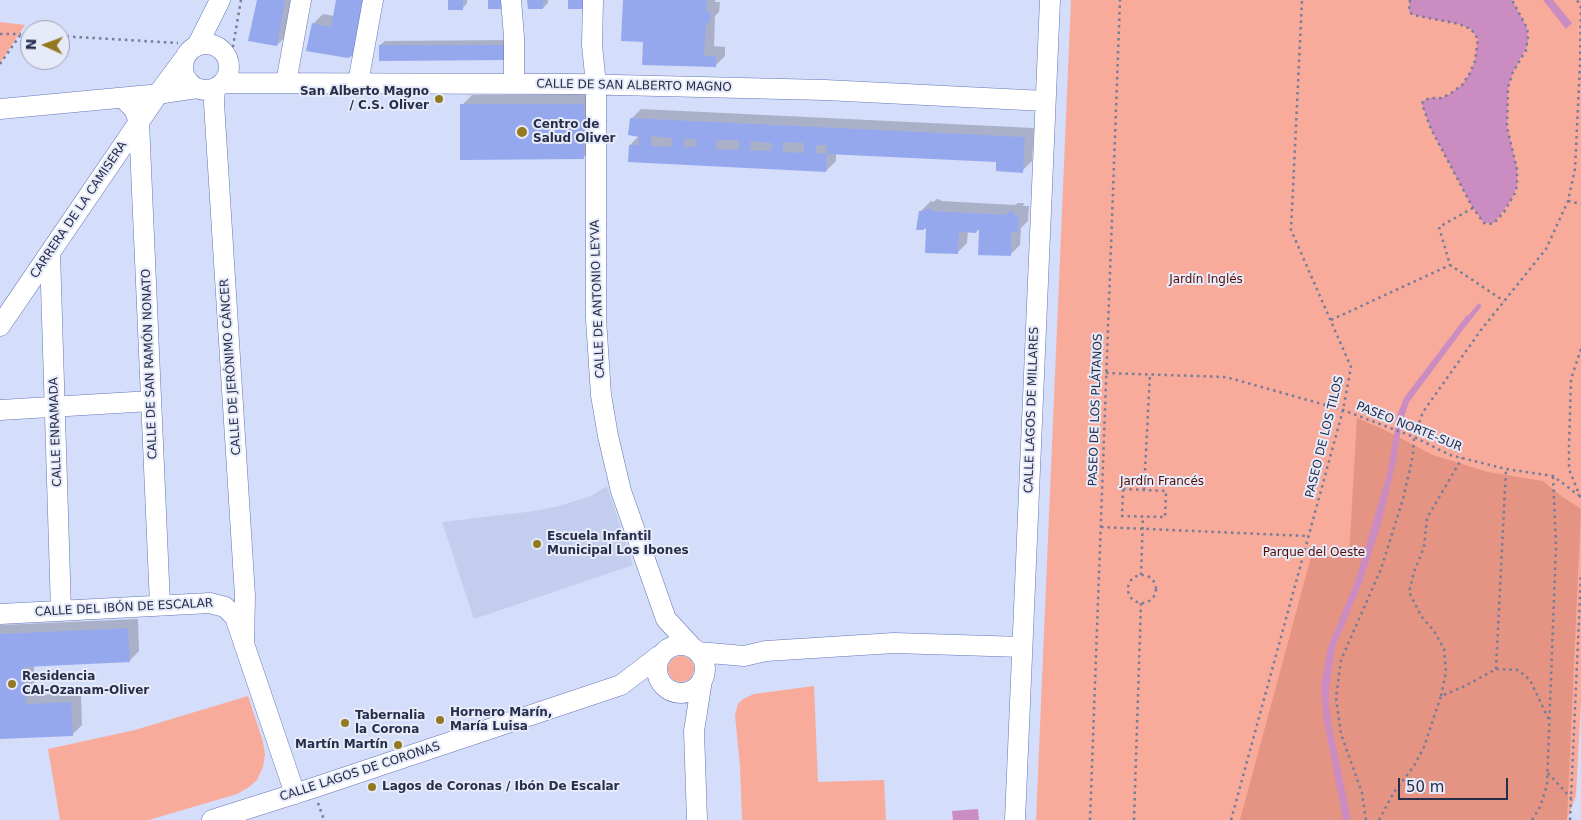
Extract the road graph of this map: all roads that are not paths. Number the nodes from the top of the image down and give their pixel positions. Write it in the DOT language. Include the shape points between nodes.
graph roads {
  1 [pos="220,0"];
  2 [pos="302,0"];
  3 [pos="373,0"];
  4 [pos="511,0"];
  5 [pos="593,0"];
  6 [pos="1050,0"];
  7 [pos="192,50"];
  8 [pos="216,81"];
  9 [pos="358,82"];
  10 [pos="286,83"];
  11 [pos="514,83"];
  12 [pos="596,85"];
  13 [pos="158,94"];
  14 [pos="122,98"];
  15 [pos="1045,101"];
  16 [pos="0,109"];
  17 [pos="139,122"];
  18 [pos="50,253"];
  19 [pos="0,326"];
  20 [pos="151,401"];
  21 [pos="55,407"];
  22 [pos="0,410"];
  23 [pos="160,605"];
  24 [pos="62,611"];
  25 [pos="0,614"];
  26 [pos="666,619"];
  27 [pos="244,645"];
  28 [pos="1022,647"];
  29 [pos="695,649"];
  30 [pos="661,654"];
  31 [pos="744,656"];
  32 [pos="703,679"];
  33 [pos="622,685"];
  34 [pos="670,690"];
  35 [pos="694,731"];
  36 [pos="295,794"];
  37 [pos="212,820"];
  38 [pos="698,820"];
  39 [pos="1015,820"];
  1 -- 7 [label="street"];
  2 -- 10 [label="street"];
  3 -- 9 [label="street"];
  4 -- 11 [label="street"];
  5 -- 12 [label="street, CALLE DE ANTONIO LEYVA" via="592,45"];
  6 -- 15 [label="street, CALLE LAGOS DE MILLARES"];
  7 -- 8 [label="street" via="183,67 192,85"];
  7 -- 8 [label="street" via="208,44 225,55"];
  7 -- 13 [label="street, CARRERA DE LA CAMISERA"];
  8 -- 10 [label="street, CALLE DE SAN ALBERTO MAGNO"];
  8 -- 13 [label="street"];
  8 -- 27 [label="street, CALLE DE JERÓNIMO CÁNCER" via="246,596"];
  9 -- 10 [label="street, CALLE DE SAN ALBERTO MAGNO"];
  9 -- 11 [label="street, CALLE DE SAN ALBERTO MAGNO"];
  11 -- 12 [label="street, CALLE DE SAN ALBERTO MAGNO"];
  12 -- 15 [label="street, CALLE DE SAN ALBERTO MAGNO" via="825,90"];
  12 -- 26 [label="street, CALLE DE ANTONIO LEYVA" via="596,319 601,394 621,491"];
  13 -- 14 [label="street"];
  13 -- 17 [label="street, CARRERA DE LA CAMISERA"];
  14 -- 16 [label="street"];
  14 -- 17 [label="street" via="134,109"];
  15 -- 28 [label="street, CALLE LAGOS DE MILLARES"];
  17 -- 18 [label="street, CARRERA DE LA CAMISERA"];
  17 -- 20 [label="street, CALLE DE SAN RAMÓN NONATO"];
  18 -- 19 [label="street, CARRERA DE LA CAMISERA"];
  18 -- 21 [label="street, CALLE ENRAMADA"];
  20 -- 21 [label="street"];
  20 -- 23 [label="street, CALLE DE SAN RAMÓN NONATO"];
  21 -- 22 [label="street"];
  21 -- 24 [label="street, CALLE ENRAMADA"];
  23 -- 24 [label="street, CALLE DEL IBÓN DE ESCALAR"];
  23 -- 27 [label="street, CALLE DEL IBÓN DE ESCALAR" via="210,603 226,607 235,617"];
  24 -- 25 [label="street, CALLE DEL IBÓN DE ESCALAR"];
  26 -- 29 [label="street, CALLE DE ANTONIO LEYVA"];
  26 -- 30 [label="street, CALLE DE ANTONIO LEYVA"];
  27 -- 36 [label="street, CALLE DEL IBÓN DE ESCALAR"];
  28 -- 31 [label="street" via="894,643 766,651"];
  28 -- 39 [label="street, CALLE LAGOS DE MILLARES"];
  29 -- 30 [label="street" via="676,644"];
  29 -- 31 [label="street"];
  29 -- 32 [label="street" via="705,664"];
  30 -- 33 [label="street, CALLE LAGOS DE CORONAS"];
  30 -- 34 [label="street" via="656,670 660,683"];
  31 -- 32 [label="street"];
  32 -- 34 [label="street" via="690,691"];
  32 -- 35 [label="street"];
  33 -- 34 [label="street, CALLE LAGOS DE CORONAS"];
  33 -- 36 [label="street, CALLE LAGOS DE CORONAS"];
  34 -- 35 [label="street"];
  35 -- 38 [label="street"];
  36 -- 37 [label="street, CALLE LAGOS DE CORONAS"];
}
